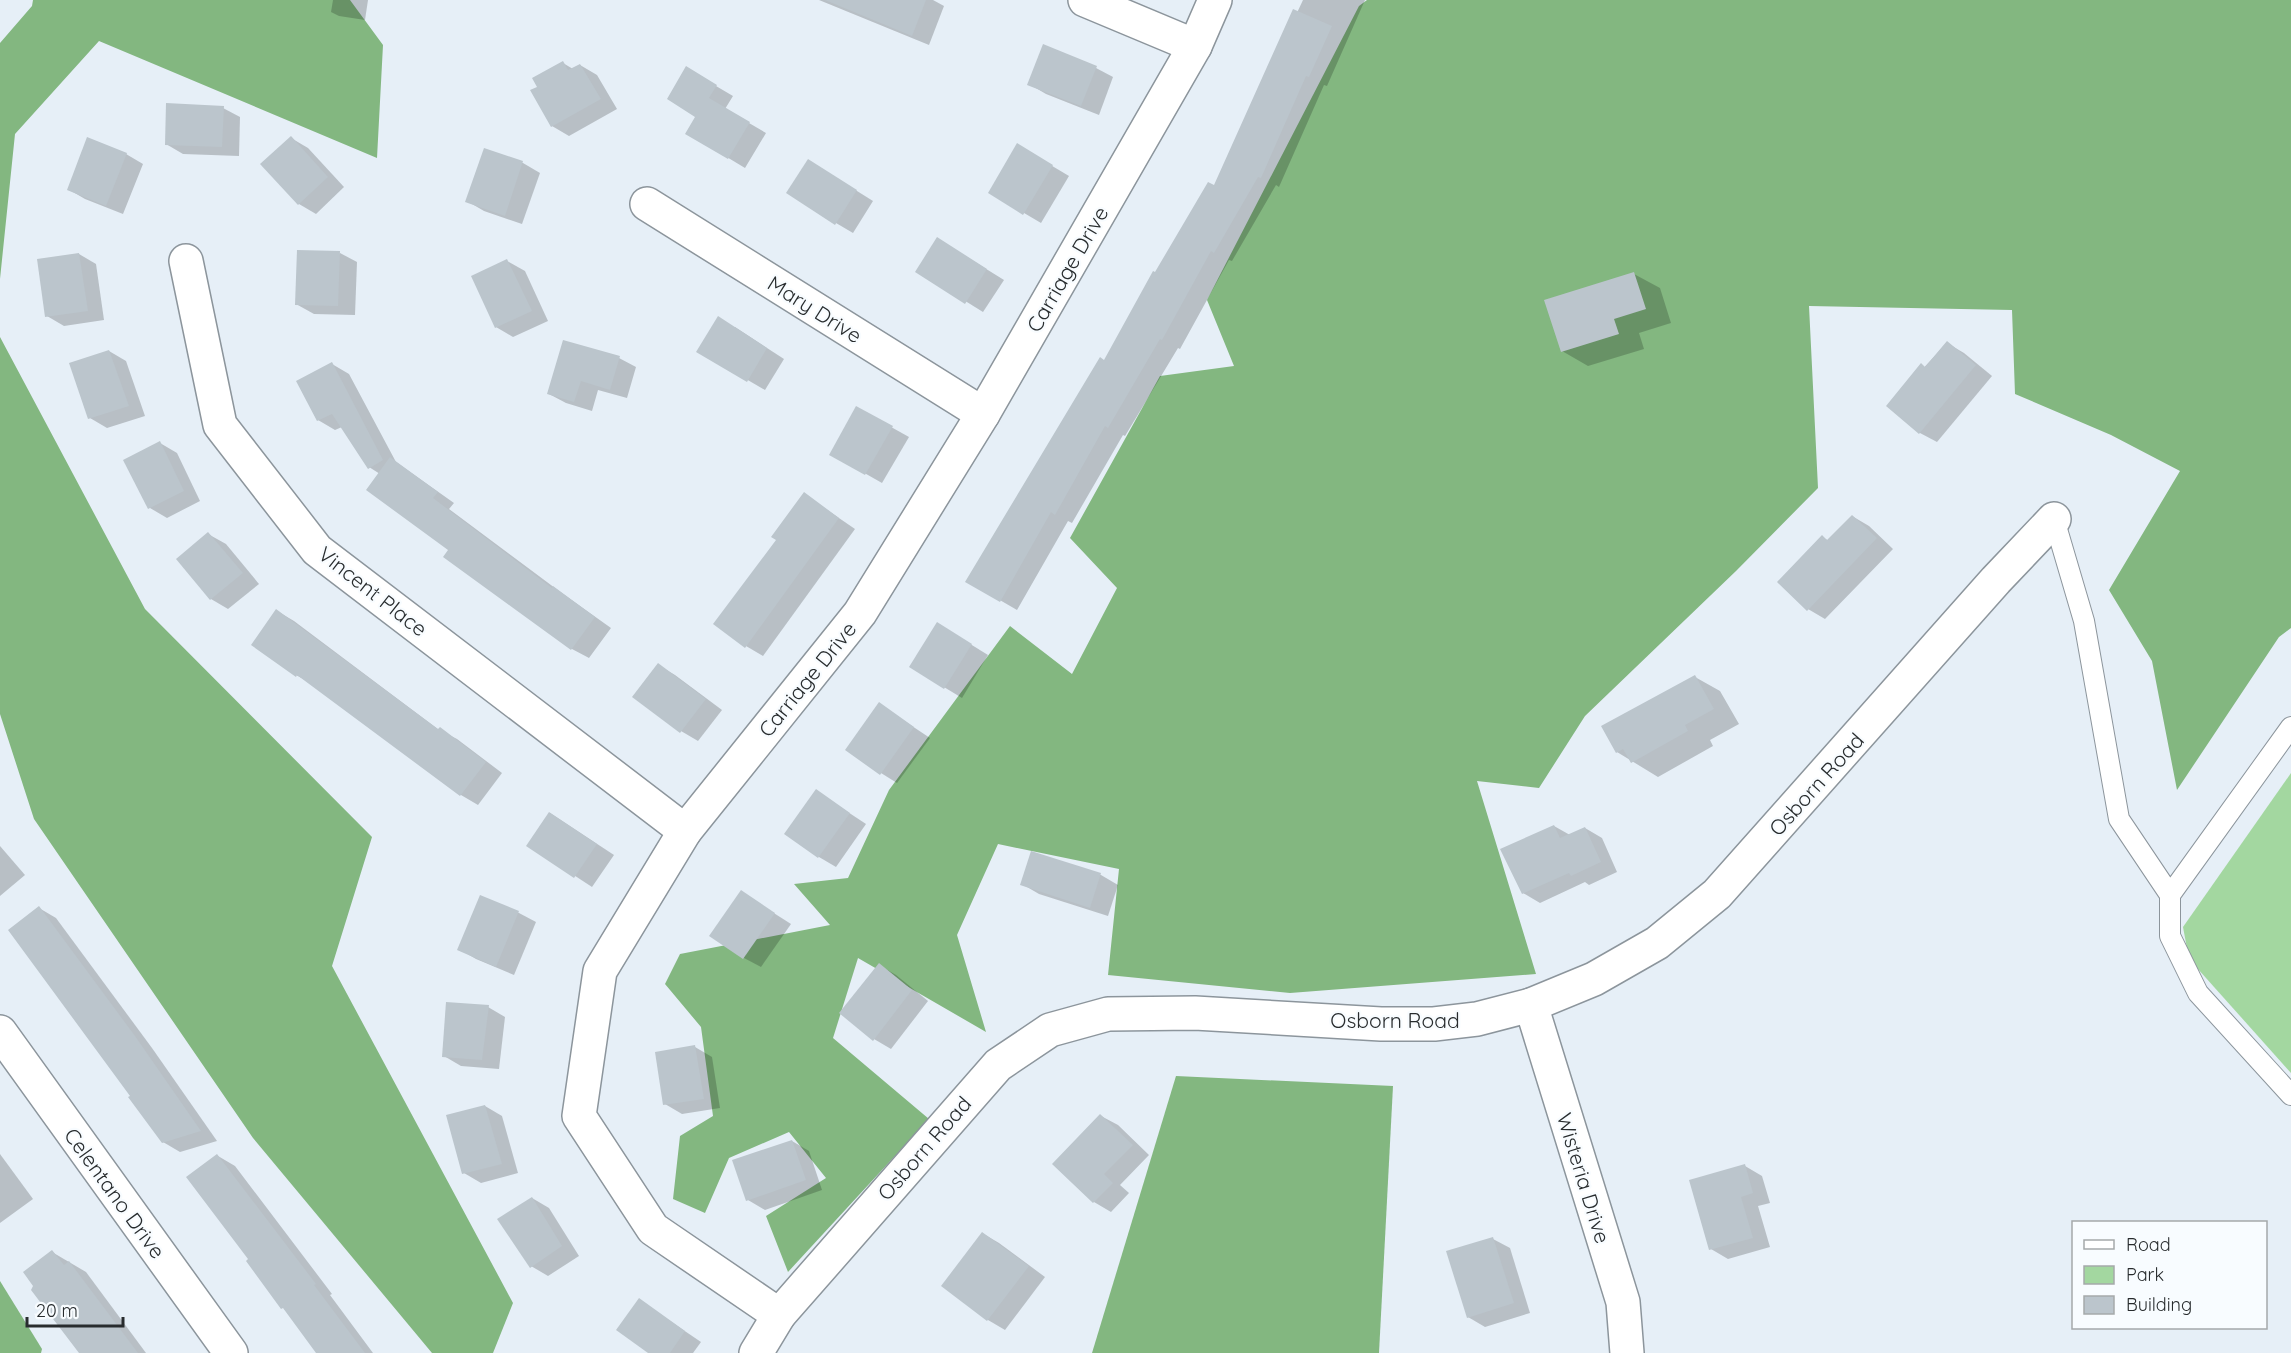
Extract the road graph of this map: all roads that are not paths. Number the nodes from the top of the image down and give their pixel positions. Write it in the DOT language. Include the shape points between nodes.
graph roads {
  1 [pos="1085,0"];
  2 [pos="1215,0"];
  3 [pos="1195,46"];
  4 [pos="647,204"];
  5 [pos="186,261"];
  6 [pos="983,414"];
  7 [pos="2054,519"];
  8 [pos="2291,728"];
  9 [pos="685,831"];
  10 [pos="2170,895"];
  11 [pos="1531,1005"];
  12 [pos="0,1032"];
  13 [pos="2291,1095"];
  14 [pos="779,1315"];
  15 [pos="231,1353"];
  16 [pos="756,1353"];
  17 [pos="1627,1353"];
  1 -- 3 [label="street"];
  2 -- 3 [label="street, Carriage Drive"];
  3 -- 6 [label="street, Carriage Drive"];
  4 -- 6 [label="street, Mary Drive"];
  5 -- 9 [label="street, Vincent Place" via="220,425 317,550"];
  6 -- 9 [label="street, Carriage Drive" via="860,613"];
  7 -- 10 [label="lane" via="2084,621 2119,819"];
  7 -- 11 [label="street, Osborn Road" via="1717,894 1657,943 1594,979"];
  8 -- 10 [label="lane"];
  9 -- 14 [label="street, Carriage Drive" via="600,971 579,1116 653,1229"];
  10 -- 13 [label="lane" via="2170,936 2198,993"];
  11 -- 14 [label="street, Osborn Road" via="1434,1024 1195,1013 1108,1014 1050,1030 998,1065"];
  11 -- 17 [label="street, Wisteria Drive" via="1623,1302"];
  12 -- 15 [label="street, Celentano Drive"];
  14 -- 16 [label="street, Osborn Road"];
}
